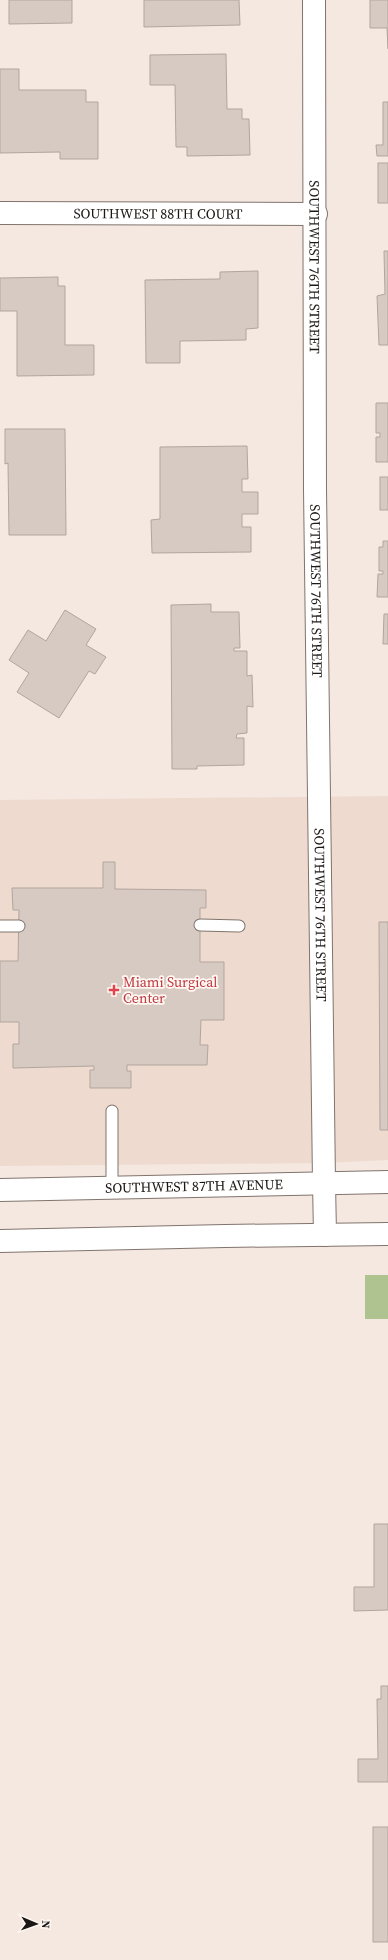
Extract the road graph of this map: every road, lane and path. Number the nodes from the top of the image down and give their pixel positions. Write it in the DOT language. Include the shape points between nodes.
graph roads {
  1 [pos="314,0"];
  2 [pos="0,213"];
  3 [pos="316,214"];
  4 [pos="0,926"];
  5 [pos="19,926"];
  6 [pos="200,926"];
  7 [pos="239,926"];
  8 [pos="112,1111"];
  9 [pos="324,1182"];
  10 [pos="388,1182"];
  11 [pos="112,1187"];
  12 [pos="0,1190"];
  13 [pos="325,1234"];
  14 [pos="388,1234"];
  15 [pos="0,1241"];
  1 -- 3 [label="street, SOUTHWEST 76TH STREET"];
  2 -- 3 [label="street, SOUTHWEST 88TH COURT"];
  3 -- 9 [label="street, SOUTHWEST 76TH STREET" via="315,489"];
  4 -- 5 [label="lane"];
  6 -- 7 [label="lane"];
  8 -- 11 [label="lane"];
  9 -- 10 [label="street, SOUTHWEST 87TH AVENUE"];
  9 -- 11 [label="street, SOUTHWEST 87TH AVENUE"];
  9 -- 13 [label="street, SOUTHWEST 76TH STREET"];
  11 -- 12 [label="street, SOUTHWEST 87TH AVENUE"];
  13 -- 14 [label="street"];
  13 -- 15 [label="street"];
}
